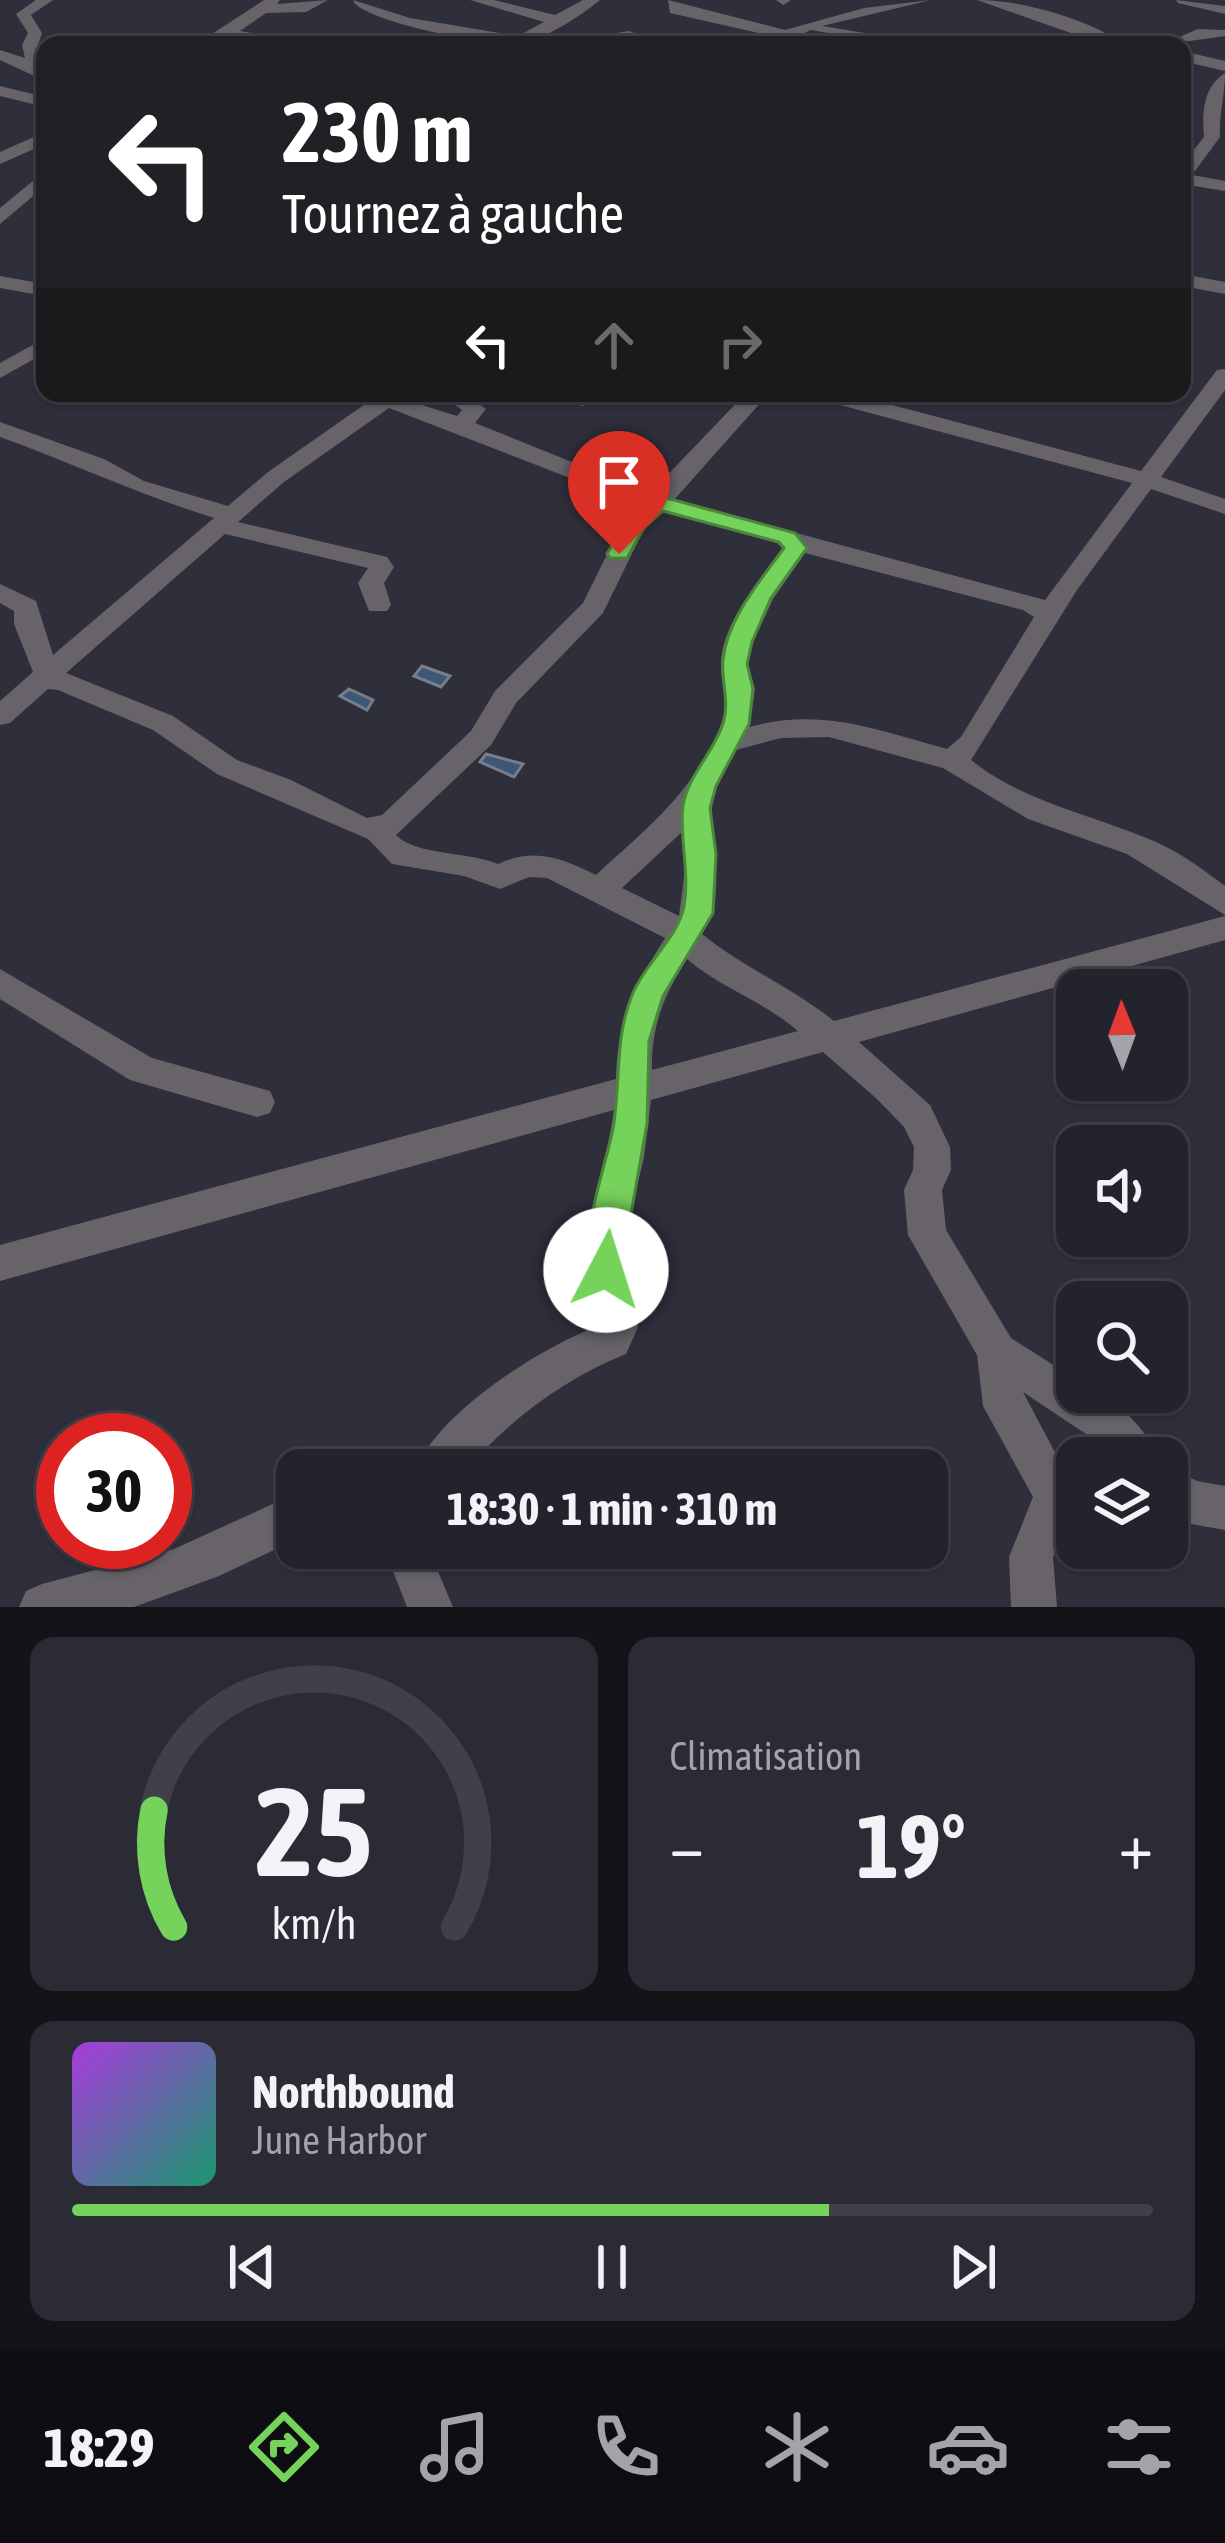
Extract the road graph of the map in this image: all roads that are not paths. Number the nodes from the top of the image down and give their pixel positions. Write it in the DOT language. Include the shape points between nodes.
graph roads {
  1 [pos="46,0"];
  2 [pos="321,0"];
  3 [pos="477,0"];
  4 [pos="593,0"];
  5 [pos="675,0"];
  6 [pos="920,0"];
  7 [pos="984,0"];
  8 [pos="1183,0"];
  9 [pos="358,3"];
  10 [pos="270,4"];
  11 [pos="512,8"];
  12 [pos="1225,10"];
  13 [pos="555,20"];
  14 [pos="806,29"];
  15 [pos="1220,32"];
  16 [pos="223,33"];
  17 [pos="472,34"];
  18 [pos="783,34"];
  19 [pos="218,36"];
  20 [pos="246,36"];
  21 [pos="481,36"];
  22 [pos="530,36"];
  23 [pos="780,36"];
  24 [pos="861,36"];
  25 [pos="1095,36"];
  26 [pos="1190,36"];
  27 [pos="0,55"];
  28 [pos="1191,58"];
  29 [pos="36,61"];
  30 [pos="1225,66"];
  31 [pos="36,69"];
  32 [pos="1225,78"];
  33 [pos="0,91"];
  34 [pos="36,100"];
  35 [pos="36,141"];
  36 [pos="0,159"];
  37 [pos="1191,165"];
  38 [pos="1191,179"];
  39 [pos="36,184"];
  40 [pos="1225,186"];
  41 [pos="0,218"];
  42 [pos="1191,280"];
  43 [pos="0,282"];
  44 [pos="1222,282"];
  45 [pos="36,288"];
  46 [pos="36,350"];
  47 [pos="0,372"];
  48 [pos="1225,374"];
  49 [pos="368,402"];
  50 [pos="386,402"];
  51 [pos="464,402"];
  52 [pos="749,402"];
  53 [pos="857,402"];
  54 [pos="461,425"];
  55 [pos="0,429"];
  56 [pos="1145,479"];
  57 [pos="1191,498"];
  58 [pos="654,502"];
  59 [pos="1126,506"];
  60 [pos="1225,507"];
  61 [pos="226,520"];
  62 [pos="794,543"];
  63 [pos="0,592"];
  64 [pos="378,605"];
  65 [pos="1048,606"];
  66 [pos="54,674"];
  67 [pos="0,716"];
  68 [pos="726,742"];
  69 [pos="953,761"];
  70 [pos="699,799"];
  71 [pos="378,830"];
  72 [pos="598,891"];
  73 [pos="1225,903"];
  74 [pos="1225,928"];
  75 [pos="683,935"];
  76 [pos="0,982"];
  77 [pos="831,1036"];
  78 [pos="634,1091"];
  79 [pos="256,1102"];
  80 [pos="0,1263"];
  81 [pos="997,1352"];
  82 [pos="1118,1437"];
  83 [pos="455,1449"];
  84 [pos="1188,1500"];
  85 [pos="1225,1508"];
  86 [pos="276,1526"];
  87 [pos="415,1569"];
  88 [pos="42,1607"];
  89 [pos="430,1607"];
  90 [pos="1034,1607"];
  1 -- 29 [label="street" via="22,14 35,34"];
  2 -- 10 [label="street" via="310,8"];
  3 -- 11 [label="street"];
  4 -- 13 [label="street"];
  5 -- 18 [label="street" via="675,10"];
  6 -- 14 [label="street"];
  7 -- 25 [label="street"];
  8 -- 12 [label="street"];
  9 -- 17 [label="street"];
  10 -- 16 [label="street"];
  11 -- 13 [label="street"];
  11 -- 17 [label="street"];
  13 -- 22 [label="street"];
  14 -- 18 [label="street"];
  14 -- 24 [label="street"];
  15 -- 26 [label="street"];
  16 -- 19 [label="street"];
  16 -- 20 [label="street"];
  17 -- 21 [label="street"];
  18 -- 23 [label="street"];
  27 -- 31 [label="street"];
  28 -- 30 [label="street"];
  32 -- 37 [label="street" via="1210,108 1212,137"];
  33 -- 34 [label="street"];
  35 -- 36 [label="street"];
  38 -- 40 [label="street"];
  39 -- 41 [label="street"];
  42 -- 44 [label="street"];
  43 -- 45 [label="street"];
  46 -- 47 [label="street"];
  48 -- 56 [label="street"];
  49 -- 61 [label="street"];
  50 -- 54 [label="street"];
  51 -- 54 [label="street" via="475,409"];
  52 -- 58 [label="street"];
  53 -- 56 [label="street"];
  54 -- 58 [label="street"];
  55 -- 61 [label="street"];
  56 -- 57 [label="street"];
  56 -- 59 [label="street"];
  57 -- 59 [label="street"];
  57 -- 60 [label="street"];
  58 -- 62 [label="street"];
  58 -- 71 [label="street" via="634,524 594,607 506,697 481,738"];
  59 -- 65 [label="street"];
  61 -- 64 [label="street" via="285,544 378,562 370,583"];
  61 -- 66 [label="street"];
  62 -- 65 [label="street"];
  62 -- 68 [label="street" via="740,642 734,664 741,689"];
  63 -- 66 [label="street" via="27,607 27,625"];
  65 -- 69 [label="street" via="971,744"];
  66 -- 67 [label="street"];
  66 -- 71 [label="street" via="163,723 227,767"];
  68 -- 69 [label="street" via="829,727"];
  68 -- 70 [label="street"];
  69 -- 73 [label="street" via="1039,811 1138,846"];
  70 -- 72 [label="street"];
  70 -- 75 [label="street" via="698,913"];
  71 -- 72 [label="street" via="387,847 417,862 468,864 500,877 537,864"];
  72 -- 75 [label="street"];
  74 -- 77 [label="street"];
  75 -- 77 [label="street" via="723,970 767,989"];
  75 -- 78 [label="street" via="648,993 634,1041"];
  76 -- 79 [label="street" via="142,1070"];
  77 -- 78 [label="street"];
  77 -- 81 [label="street" via="917,1116 932,1147 923,1190 928,1235"];
  78 -- 80 [label="street"];
  78 -- 83 [label="street" via="610,1216 606,1270 618,1327 612,1340 565,1358"];
  81 -- 82 [label="street"];
  81 -- 90 [label="street" via="1004,1406 1055,1494 1031,1557"];
  84 -- 85 [label="street"];
  86 -- 88 [label="street" via="217,1558"];
  87 -- 89 [label="street"];
}
